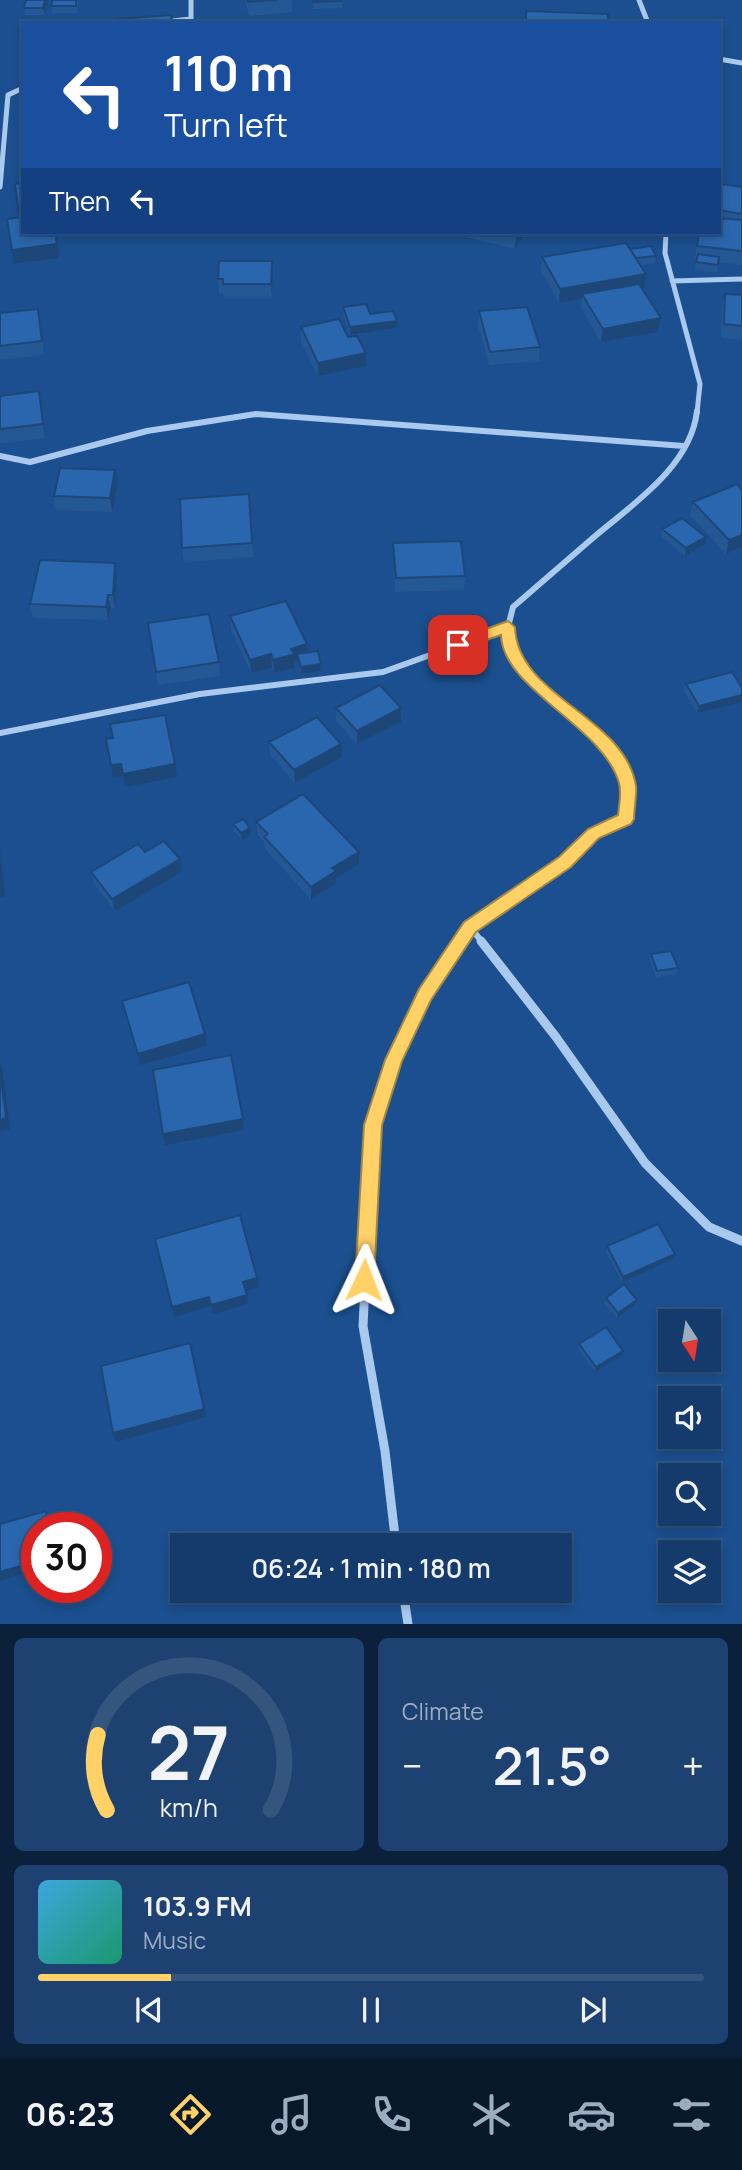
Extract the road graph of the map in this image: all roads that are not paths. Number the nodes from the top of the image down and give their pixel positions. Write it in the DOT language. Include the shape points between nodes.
graph roads {
  1 [pos="191,0"];
  2 [pos="639,0"];
  3 [pos="172,21"];
  4 [pos="647,21"];
  5 [pos="721,59"];
  6 [pos="742,63"];
  7 [pos="21,89"];
  8 [pos="0,187"];
  9 [pos="666,235"];
  10 [pos="742,279"];
  11 [pos="672,281"];
  12 [pos="684,446"];
  13 [pos="0,456"];
  14 [pos="508,627"];
  15 [pos="0,733"];
  16 [pos="470,927"];
  17 [pos="742,1241"];
  18 [pos="395,1533"];
  19 [pos="405,1603"];
  20 [pos="408,1624"];
  1 -- 3 [label="street" via="191,19"];
  2 -- 4 [label="street"];
  5 -- 6 [label="street"];
  7 -- 8 [label="street" via="8,95"];
  9 -- 11 [label="street"];
  10 -- 11 [label="street"];
  11 -- 12 [label="street" via="700,384 696,421"];
  12 -- 13 [label="street" via="256,414 147,431 30,462"];
  12 -- 14 [label="street" via="653,487 513,607"];
  14 -- 15 [label="street" via="383,672 200,694"];
  14 -- 16 [label="street" via="508,645 520,663 543,691 606,743 619,763 628,786 626,819 594,833 565,862"];
  16 -- 17 [label="street" via="556,1037 645,1163 709,1227"];
  16 -- 18 [label="street" via="420,1006 394,1060 373,1125 363,1326"];
  19 -- 20 [label="street"];
}
